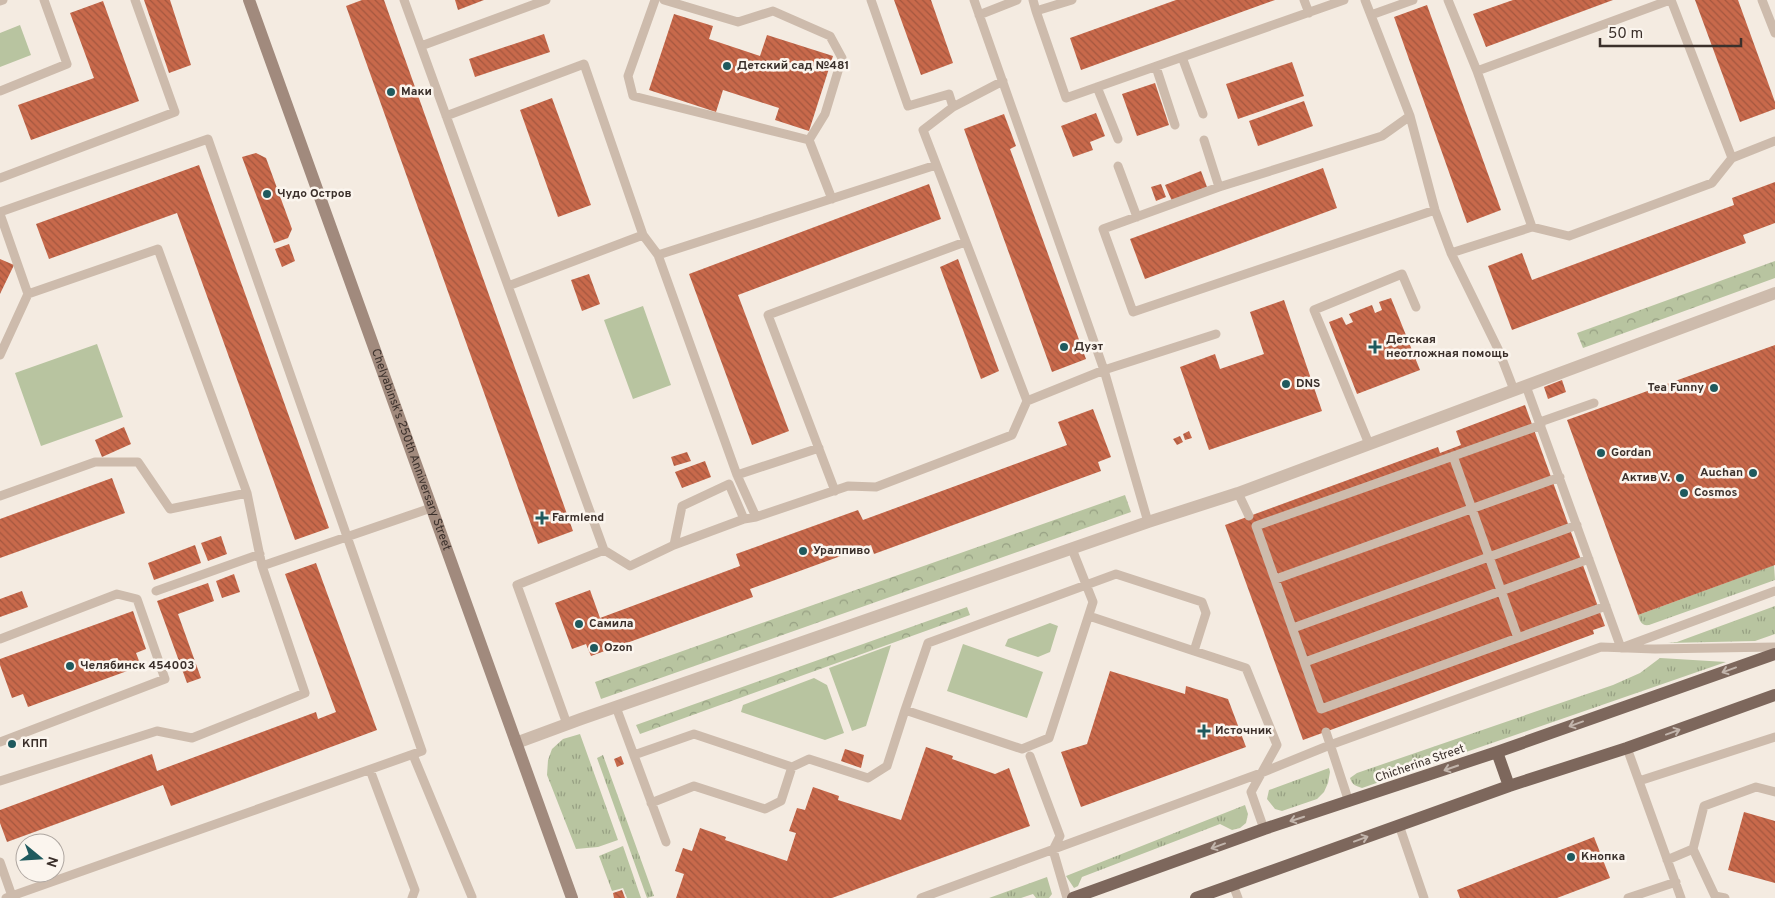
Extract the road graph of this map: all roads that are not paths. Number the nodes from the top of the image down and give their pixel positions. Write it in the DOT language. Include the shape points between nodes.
graph roads {
  1 [pos="44,0"];
  2 [pos="135,0"];
  3 [pos="248,0"];
  4 [pos="404,0"];
  5 [pos="546,0"];
  6 [pos="655,0"];
  7 [pos="664,0"];
  8 [pos="871,0"];
  9 [pos="974,0"];
  10 [pos="1017,0"];
  11 [pos="1033,0"];
  12 [pos="1072,0"];
  13 [pos="1304,0"];
  14 [pos="1344,0"];
  15 [pos="1365,0"];
  16 [pos="1413,0"];
  17 [pos="1448,0"];
  18 [pos="1670,0"];
  19 [pos="1762,0"];
  20 [pos="1036,11"];
  21 [pos="1309,13"];
  22 [pos="979,14"];
  23 [pos="1371,15"];
  24 [pos="1775,33"];
  25 [pos="421,46"];
  26 [pos="1182,57"];
  27 [pos="1156,66"];
  28 [pos="1477,71"];
  29 [pos="1003,81"];
  30 [pos="1097,87"];
  31 [pos="0,91"];
  32 [pos="953,107"];
  33 [pos="1203,114"];
  34 [pos="446,116"];
  35 [pos="1410,116"];
  36 [pos="1175,125"];
  37 [pos="809,140"];
  38 [pos="1118,140"];
  39 [pos="1204,140"];
  40 [pos="1775,141"];
  41 [pos="1732,158"];
  42 [pos="936,165"];
  43 [pos="1118,166"];
  44 [pos="0,178"];
  45 [pos="1219,186"];
  46 [pos="832,199"];
  47 [pos="1435,210"];
  48 [pos="0,213"];
  49 [pos="1137,217"];
  50 [pos="1532,227"];
  51 [pos="643,235"];
  52 [pos="965,242"];
  53 [pos="1451,253"];
  54 [pos="658,254"];
  55 [pos="508,286"];
  56 [pos="1775,293"];
  57 [pos="28,294"];
  58 [pos="1416,307"];
  59 [pos="1216,334"];
  60 [pos="0,355"];
  61 [pos="1104,370"];
  62 [pos="1526,386"];
  63 [pos="1514,390"];
  64 [pos="1027,401"];
  65 [pos="1594,403"];
  66 [pos="1540,423"];
  67 [pos="1369,444"];
  68 [pos="819,448"];
  69 [pos="1453,456"];
  70 [pos="737,475"];
  71 [pos="1560,477"];
  72 [pos="835,491"];
  73 [pos="247,493"];
  74 [pos="1238,493"];
  75 [pos="0,496"];
  76 [pos="431,508"];
  77 [pos="1472,509"];
  78 [pos="1249,516"];
  79 [pos="756,517"];
  80 [pos="744,519"];
  81 [pos="1148,522"];
  82 [pos="1577,525"];
  83 [pos="347,537"];
  84 [pos="674,545"];
  85 [pos="1072,549"];
  86 [pos="604,550"];
  87 [pos="260,554"];
  88 [pos="1489,557"];
  89 [pos="1589,559"];
  90 [pos="262,566"];
  91 [pos="1276,579"];
  92 [pos="1086,584"];
  93 [pos="1501,590"];
  94 [pos="156,591"];
  95 [pos="1775,591"];
  96 [pos="1606,606"];
  97 [pos="1089,616"];
  98 [pos="1293,628"];
  99 [pos="1518,638"];
  100 [pos="0,639"];
  101 [pos="1775,647"];
  102 [pos="1621,648"];
  103 [pos="1194,651"];
  104 [pos="1775,654"];
  105 [pos="1305,662"];
  106 [pos="1775,695"];
  107 [pos="616,707"];
  108 [pos="905,710"];
  109 [pos="567,724"];
  110 [pos="1326,732"];
  111 [pos="1775,737"];
  112 [pos="0,742"];
  113 [pos="516,743"];
  114 [pos="1330,745"];
  115 [pos="1627,748"];
  116 [pos="1497,752"];
  117 [pos="413,755"];
  118 [pos="634,755"];
  119 [pos="1030,756"];
  120 [pos="792,766"];
  121 [pos="370,770"];
  122 [pos="1261,774"];
  123 [pos="0,780"];
  124 [pos="1639,781"];
  125 [pos="1509,786"];
  126 [pos="1775,792"];
  127 [pos="1349,802"];
  128 [pos="651,803"];
  129 [pos="1399,825"];
  130 [pos="1264,829"];
  131 [pos="666,842"];
  132 [pos="1693,849"];
  133 [pos="1053,850"];
  134 [pos="1668,860"];
  135 [pos="0,862"];
  136 [pos="1676,882"];
  137 [pos="1233,885"];
  138 [pos="9,897"];
  139 [pos="472,897"];
  140 [pos="412,898"];
  141 [pos="572,898"];
  142 [pos="921,898"];
  143 [pos="1068,898"];
  144 [pos="1073,898"];
  145 [pos="1196,898"];
  146 [pos="1238,898"];
  147 [pos="1424,898"];
  148 [pos="1628,898"];
  149 [pos="1681,898"];
  150 [pos="1725,898"];
  1 -- 31 [label="lane" via="67,64"];
  2 -- 44 [label="lane" via="175,112"];
  3 -- 76 [label="street, Chelyabinsk's 250th Anniversary Street"];
  4 -- 25 [label="lane"];
  5 -- 25 [label="lane"];
  6 -- 37 [label="lane" via="628,76 633,96"];
  7 -- 37 [label="lane" via="738,22 773,11 830,36 842,58 825,114"];
  8 -- 32 [label="lane" via="908,106 949,94"];
  9 -- 22 [label="lane"];
  10 -- 22 [label="lane"];
  11 -- 20 [label="lane"];
  12 -- 20 [label="lane"];
  13 -- 21 [label="lane"];
  14 -- 21 [label="lane"];
  15 -- 23 [label="lane"];
  16 -- 23 [label="lane"];
  17 -- 28 [label="lane"];
  18 -- 28 [label="lane"];
  18 -- 41 [label="lane"];
  19 -- 24 [label="lane"];
  20 -- 30 [label="lane" via="1066,98"];
  21 -- 26 [label="lane"];
  22 -- 29 [label="lane"];
  23 -- 35 [label="lane"];
  25 -- 34 [label="lane"];
  26 -- 27 [label="lane"];
  26 -- 33 [label="lane"];
  27 -- 30 [label="lane"];
  27 -- 36 [label="lane"];
  28 -- 50 [label="lane"];
  29 -- 32 [label="lane"];
  29 -- 61 [label="lane"];
  30 -- 38 [label="lane"];
  32 -- 42 [label="lane" via="923,130"];
  34 -- 51 [label="lane" via="584,64"];
  34 -- 55 [label="lane"];
  35 -- 45 [label="lane" via="1382,136"];
  35 -- 47 [label="lane"];
  37 -- 46 [label="lane"];
  39 -- 45 [label="lane"];
  40 -- 41 [label="lane"];
  41 -- 50 [label="lane" via="1712,183 1569,236"];
  42 -- 46 [label="lane"];
  42 -- 52 [label="lane"];
  43 -- 49 [label="lane"];
  45 -- 49 [label="lane"];
  46 -- 54 [label="lane"];
  47 -- 49 [label="lane" via="1133,312 1103,230"];
  47 -- 53 [label="lane"];
  48 -- 57 [label="lane"];
  48 -- 83 [label="lane" via="208,139"];
  50 -- 53 [label="lane"];
  51 -- 54 [label="lane"];
  51 -- 55 [label="lane"];
  52 -- 64 [label="lane"];
  52 -- 68 [label="lane" via="768,315"];
  53 -- 63 [label="lane" via="1499,351"];
  54 -- 70 [label="lane"];
  55 -- 86 [label="lane"];
  56 -- 62 [label="street"];
  57 -- 60 [label="lane"];
  57 -- 73 [label="lane" via="158,249"];
  58 -- 67 [label="lane" via="1402,274 1314,310"];
  59 -- 61 [label="lane"];
  61 -- 64 [label="lane"];
  61 -- 81 [label="lane"];
  62 -- 63 [label="street"];
  62 -- 66 [label="lane"];
  63 -- 67 [label="street"];
  64 -- 72 [label="lane" via="1012,435 876,487 848,486"];
  65 -- 66 [label="lane"];
  66 -- 69 [label="lane"];
  66 -- 71 [label="lane"];
  67 -- 74 [label="street"];
  68 -- 70 [label="lane"];
  68 -- 72 [label="lane"];
  69 -- 77 [label="lane"];
  69 -- 91 [label="lane" via="1256,526"];
  70 -- 79 [label="lane"];
  71 -- 77 [label="lane"];
  71 -- 82 [label="lane"];
  72 -- 79 [label="lane"];
  73 -- 75 [label="lane" via="170,509 138,462 95,462"];
  73 -- 87 [label="lane"];
  74 -- 78 [label="lane"];
  74 -- 81 [label="street"];
  76 -- 83 [label="lane"];
  76 -- 113 [label="street, Chelyabinsk's 250th Anniversary Street"];
  77 -- 88 [label="lane"];
  77 -- 91 [label="lane"];
  79 -- 80 [label="lane"];
  80 -- 84 [label="lane"];
  80 -- 84 [label="lane" via="729,484 682,506"];
  81 -- 85 [label="street"];
  82 -- 88 [label="lane"];
  82 -- 89 [label="lane"];
  83 -- 90 [label="lane"];
  83 -- 117 [label="lane" via="422,751"];
  84 -- 86 [label="lane" via="630,566"];
  85 -- 92 [label="lane"];
  85 -- 107 [label="street"];
  86 -- 109 [label="lane" via="517,585"];
  87 -- 90 [label="lane"];
  87 -- 94 [label="lane"];
  88 -- 93 [label="lane"];
  88 -- 98 [label="lane"];
  89 -- 93 [label="lane"];
  89 -- 96 [label="lane"];
  90 -- 123 [label="lane" via="305,693 192,738 157,731"];
  91 -- 98 [label="lane"];
  92 -- 97 [label="lane" via="1093,602"];
  92 -- 103 [label="lane" via="1116,574 1202,602 1206,613"];
  92 -- 108 [label="lane" via="928,643"];
  93 -- 99 [label="lane"];
  93 -- 105 [label="lane"];
  95 -- 102 [label="lane"];
  96 -- 99 [label="lane"];
  96 -- 102 [label="lane"];
  97 -- 103 [label="lane"];
  97 -- 108 [label="lane" via="1049,738 1022,749"];
  98 -- 105 [label="lane"];
  99 -- 105 [label="lane" via="1322,708"];
  100 -- 112 [label="lane" via="117,594 137,598 165,679"];
  101 -- 102 [label="lane"];
  102 -- 114 [label="lane" via="1601,648"];
  103 -- 122 [label="lane" via="1246,668 1277,746"];
  104 -- 116 [label="main road, Chicherina Street, one-way"];
  115 -- 106 [label="main road, one-way"];
  107 -- 109 [label="street"];
  107 -- 118 [label="lane"];
  108 -- 120 [label="lane" via="887,766 868,778 809,759"];
  109 -- 113 [label="street"];
  110 -- 114 [label="lane"];
  111 -- 124 [label="lane"];
  113 -- 141 [label="street, Chelyabinsk's 250th Anniversary Street"];
  114 -- 122 [label="lane"];
  114 -- 127 [label="lane"];
  115 -- 124 [label="lane"];
  115 -- 125 [label="main road"];
  116 -- 125 [label="main road"];
  116 -- 127 [label="main road, Chicherina Street, one-way"];
  117 -- 121 [label="lane"];
  117 -- 139 [label="lane"];
  118 -- 120 [label="lane" via="694,734"];
  118 -- 128 [label="lane"];
  119 -- 133 [label="lane" via="1060,836"];
  120 -- 128 [label="lane" via="781,801 765,809 694,786"];
  121 -- 138 [label="lane"];
  121 -- 140 [label="lane" via="415,890"];
  122 -- 130 [label="lane" via="1251,792"];
  122 -- 133 [label="lane"];
  124 -- 134 [label="lane"];
  125 -- 129 [label="main road"];
  126 -- 132 [label="lane" via="1756,787 1704,806"];
  127 -- 130 [label="main road, Chicherina Street, one-way"];
  128 -- 131 [label="lane"];
  137 -- 129 [label="main road, one-way"];
  129 -- 147 [label="lane"];
  130 -- 144 [label="main road, Chicherina Street, one-way"];
  132 -- 134 [label="lane"];
  132 -- 150 [label="lane" via="1715,896"];
  133 -- 142 [label="lane"];
  133 -- 143 [label="lane"];
  134 -- 136 [label="lane"];
  135 -- 138 [label="lane"];
  136 -- 148 [label="lane"];
  136 -- 149 [label="lane"];
  137 -- 145 [label="main road"];
  137 -- 146 [label="lane"];
}
